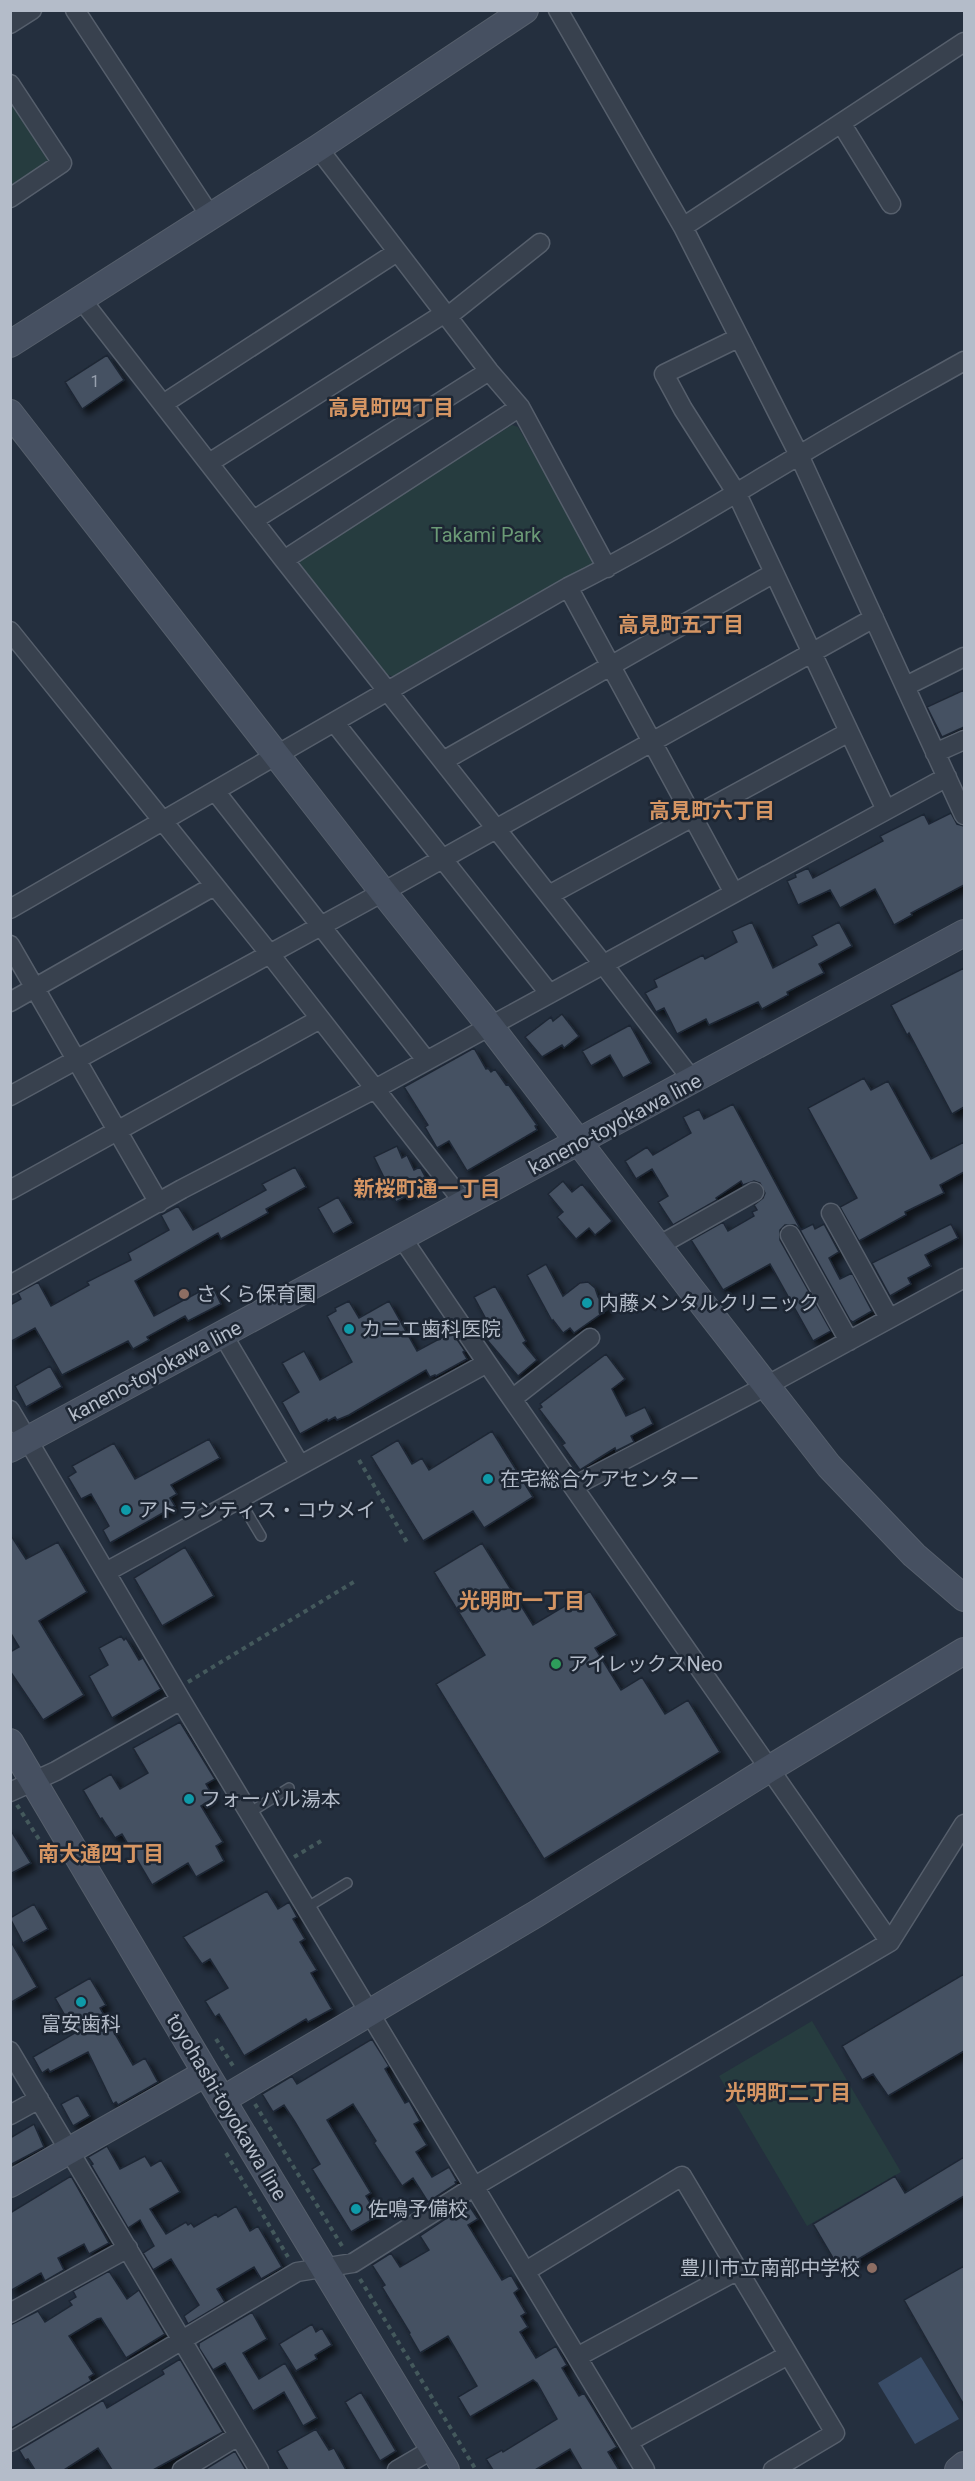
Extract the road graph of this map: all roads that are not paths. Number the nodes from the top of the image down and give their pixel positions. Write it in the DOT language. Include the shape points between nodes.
graph roads {
  1 [pos="32,10"];
  2 [pos="75,10"];
  3 [pos="525,10"];
  4 [pos="558,10"];
  5 [pos="10,24"];
  6 [pos="964,42"];
  7 [pos="10,84"];
  8 [pos="841,123"];
  9 [pos="318,148"];
  10 [pos="10,198"];
  11 [pos="891,204"];
  12 [pos="211,217"];
  13 [pos="682,227"];
  14 [pos="540,243"];
  15 [pos="398,252"];
  16 [pos="81,299"];
  17 [pos="446,315"];
  18 [pos="738,338"];
  19 [pos="10,344"];
  20 [pos="964,361"];
  21 [pos="489,371"];
  22 [pos="164,404"];
  23 [pos="520,407"];
  24 [pos="10,412"];
  25 [pos="799,455"];
  26 [pos="209,463"];
  27 [pos="737,494"];
  28 [pos="254,520"];
  29 [pos="284,560"];
  30 [pos="607,568"];
  31 [pos="774,573"];
  32 [pos="568,587"];
  33 [pos="874,618"];
  34 [pos="12,636"];
  35 [pos="811,651"];
  36 [pos="964,657"];
  37 [pos="610,666"];
  38 [pos="906,686"];
  39 [pos="388,691"];
  40 [pos="334,722"];
  41 [pos="849,732"];
  42 [pos="964,740"];
  43 [pos="651,742"];
  44 [pos="935,753"];
  45 [pos="276,754"];
  46 [pos="443,761"];
  47 [pos="947,777"];
  48 [pos="215,791"];
  49 [pos="886,810"];
  50 [pos="964,815"];
  51 [pos="693,816"];
  52 [pos="163,821"];
  53 [pos="495,828"];
  54 [pos="442,859"];
  55 [pos="214,886"];
  56 [pos="383,892"];
  57 [pos="734,893"];
  58 [pos="549,894"];
  59 [pos="10,909"];
  60 [pos="319,925"];
  61 [pos="964,933"];
  62 [pos="10,945"];
  63 [pos="269,953"];
  64 [pos="603,964"];
  65 [pos="36,988"];
  66 [pos="549,993"];
  67 [pos="10,1002"];
  68 [pos="320,1019"];
  69 [pos="490,1026"];
  70 [pos="77,1059"];
  71 [pos="426,1060"];
  72 [pos="693,1081"];
  73 [pos="375,1089"];
  74 [pos="10,1096"];
  75 [pos="118,1129"];
  76 [pos="579,1144"];
  77 [pos="10,1190"];
  78 [pos="754,1192"];
  79 [pos="159,1203"];
  80 [pos="465,1204"];
  81 [pos="831,1213"];
  82 [pos="790,1234"];
  83 [pos="402,1238"];
  84 [pos="658,1246"];
  85 [pos="964,1278"];
  86 [pos="10,1285"];
  87 [pos="890,1318"];
  88 [pos="223,1335"];
  89 [pos="591,1338"];
  90 [pos="849,1341"];
  91 [pos="487,1363"];
  92 [pos="766,1386"];
  93 [pos="512,1399"];
  94 [pos="10,1410"];
  95 [pos="19,1444"];
  96 [pos="300,1466"];
  97 [pos="574,1486"];
  98 [pos="239,1499"];
  99 [pos="261,1536"];
  100 [pos="106,1572"];
  101 [pos="964,1598"];
  102 [pos="964,1651"];
  103 [pos="184,1692"];
  104 [pos="10,1743"];
  105 [pos="769,1769"];
  106 [pos="34,1781"];
  107 [pos="289,1788"];
  108 [pos="13,1798"];
  109 [pos="249,1813"];
  110 [pos="964,1824"];
  111 [pos="347,1883"];
  112 [pos="306,1908"];
  113 [pos="890,1942"];
  114 [pos="370,2012"];
  115 [pos="10,2051"];
  116 [pos="206,2073"];
  117 [pos="39,2099"];
  118 [pos="222,2100"];
  119 [pos="10,2115"];
  120 [pos="70,2152"];
  121 [pos="10,2184"];
  122 [pos="475,2186"];
  123 [pos="128,2248"];
  124 [pos="325,2267"];
  125 [pos="738,2270"];
  126 [pos="526,2271"];
  127 [pos="10,2313"];
  128 [pos="183,2340"];
  129 [pos="788,2355"];
  130 [pos="577,2356"];
  131 [pos="238,2436"];
  132 [pos="10,2442"];
  133 [pos="628,2442"];
  134 [pos="439,2460"];
  135 [pos="964,2465"];
  136 [pos="182,2470"];
  137 [pos="259,2470"];
  138 [pos="397,2470"];
  139 [pos="645,2470"];
  140 [pos="773,2470"];
  141 [pos="958,2470"];
  1 -- 5 [label="street"];
  2 -- 12 [label="street"];
  3 -- 9 [label="street"];
  4 -- 13 [label="street"];
  6 -- 8 [label="street"];
  7 -- 10 [label="street" via="62,164"];
  8 -- 11 [label="street"];
  8 -- 13 [label="street"];
  9 -- 12 [label="street"];
  9 -- 15 [label="street"];
  12 -- 16 [label="street"];
  13 -- 18 [label="street"];
  14 -- 17 [label="street"];
  15 -- 17 [label="street"];
  15 -- 22 [label="street"];
  16 -- 19 [label="street"];
  16 -- 22 [label="street"];
  17 -- 21 [label="street"];
  17 -- 26 [label="street"];
  18 -- 25 [label="street"];
  18 -- 27 [label="street" via="664,374"];
  20 -- 25 [label="street"];
  21 -- 23 [label="street"];
  21 -- 28 [label="street"];
  22 -- 26 [label="street"];
  23 -- 29 [label="street"];
  23 -- 30 [label="street"];
  24 -- 45 [label="street"];
  25 -- 27 [label="street"];
  25 -- 33 [label="street"];
  26 -- 28 [label="street"];
  27 -- 30 [label="street"];
  27 -- 31 [label="street"];
  28 -- 29 [label="street"];
  29 -- 39 [label="street"];
  30 -- 32 [label="street"];
  31 -- 35 [label="street"];
  31 -- 37 [label="street"];
  32 -- 37 [label="street"];
  32 -- 39 [label="street"];
  33 -- 35 [label="street"];
  33 -- 38 [label="street"];
  34 -- 52 [label="street"];
  35 -- 41 [label="street"];
  35 -- 43 [label="street"];
  36 -- 38 [label="street"];
  37 -- 43 [label="street"];
  37 -- 46 [label="street"];
  38 -- 44 [label="street"];
  39 -- 40 [label="street"];
  39 -- 46 [label="street"];
  40 -- 45 [label="street"];
  40 -- 54 [label="street"];
  41 -- 49 [label="street"];
  41 -- 51 [label="street"];
  42 -- 44 [label="street"];
  43 -- 51 [label="street"];
  43 -- 53 [label="street"];
  44 -- 47 [label="street"];
  45 -- 48 [label="street"];
  45 -- 56 [label="street"];
  46 -- 53 [label="street"];
  47 -- 49 [label="street"];
  47 -- 50 [label="street"];
  48 -- 52 [label="street"];
  48 -- 60 [label="street"];
  49 -- 57 [label="street"];
  51 -- 57 [label="street"];
  51 -- 58 [label="street"];
  52 -- 55 [label="street"];
  52 -- 59 [label="street"];
  53 -- 54 [label="street"];
  53 -- 58 [label="street"];
  54 -- 56 [label="street"];
  54 -- 66 [label="street"];
  55 -- 63 [label="street"];
  55 -- 65 [label="street"];
  56 -- 60 [label="street"];
  56 -- 69 [label="street"];
  57 -- 64 [label="street"];
  58 -- 64 [label="street"];
  60 -- 63 [label="street"];
  60 -- 71 [label="street"];
  61 -- 72 [label="street, kaneno-toyokawa line"];
  62 -- 65 [label="street"];
  63 -- 68 [label="street"];
  63 -- 70 [label="street"];
  64 -- 66 [label="street"];
  64 -- 72 [label="street"];
  65 -- 67 [label="street"];
  65 -- 70 [label="street"];
  66 -- 69 [label="street"];
  68 -- 73 [label="street"];
  68 -- 75 [label="street"];
  69 -- 71 [label="street"];
  69 -- 76 [label="street"];
  70 -- 74 [label="street"];
  70 -- 75 [label="street"];
  71 -- 73 [label="street"];
  72 -- 76 [label="street, kaneno-toyokawa line"];
  73 -- 79 [label="street"];
  73 -- 80 [label="street"];
  75 -- 77 [label="street"];
  75 -- 79 [label="street"];
  76 -- 80 [label="street, kaneno-toyokawa line"];
  76 -- 84 [label="street"];
  78 -- 84 [label="street"];
  79 -- 86 [label="street"];
  80 -- 83 [label="street, kaneno-toyokawa line"];
  81 -- 87 [label="street"];
  82 -- 90 [label="street"];
  83 -- 88 [label="street, kaneno-toyokawa line"];
  83 -- 91 [label="street"];
  84 -- 92 [label="street"];
  85 -- 87 [label="street"];
  87 -- 90 [label="street"];
  88 -- 95 [label="street, kaneno-toyokawa line"];
  88 -- 96 [label="street"];
  89 -- 93 [label="street"];
  90 -- 92 [label="street"];
  91 -- 93 [label="street"];
  91 -- 96 [label="street"];
  92 -- 97 [label="street"];
  92 -- 101 [label="street" via="829,1466 914,1555"];
  93 -- 97 [label="street"];
  94 -- 95 [label="street"];
  95 -- 100 [label="street"];
  96 -- 98 [label="street"];
  97 -- 105 [label="street"];
  98 -- 99 [label="lane"];
  98 -- 100 [label="street"];
  100 -- 103 [label="street"];
  102 -- 105 [label="street"];
  103 -- 106 [label="street"];
  103 -- 109 [label="street"];
  104 -- 106 [label="street, toyohashi-toyokawa line"];
  105 -- 113 [label="street"];
  105 -- 114 [label="street"];
  106 -- 108 [label="street"];
  106 -- 116 [label="street, toyohashi-toyokawa line"];
  107 -- 109 [label="lane"];
  109 -- 112 [label="street"];
  110 -- 113 [label="street"];
  111 -- 112 [label="lane"];
  112 -- 114 [label="street"];
  113 -- 122 [label="street"];
  114 -- 118 [label="street"];
  114 -- 122 [label="street"];
  115 -- 117 [label="street"];
  116 -- 118 [label="street, toyohashi-toyokawa line"];
  116 -- 120 [label="street"];
  117 -- 119 [label="street"];
  117 -- 120 [label="street"];
  118 -- 124 [label="street, toyohashi-toyokawa line"];
  120 -- 121 [label="street"];
  120 -- 123 [label="street"];
  122 -- 124 [label="street" via="353,2263"];
  122 -- 126 [label="street"];
  123 -- 127 [label="street"];
  123 -- 128 [label="street"];
  124 -- 128 [label="street" via="297,2272"];
  124 -- 134 [label="street, toyohashi-toyokawa line"];
  125 -- 126 [label="street" via="682,2176"];
  125 -- 129 [label="street"];
  125 -- 130 [label="street"];
  126 -- 130 [label="street"];
  128 -- 131 [label="street"];
  128 -- 132 [label="street"];
  129 -- 133 [label="street"];
  129 -- 140 [label="street" via="835,2433"];
  130 -- 133 [label="street"];
  131 -- 136 [label="street"];
  131 -- 137 [label="street"];
  133 -- 139 [label="street"];
  134 -- 138 [label="street"];
  135 -- 141 [label="street"];
}
